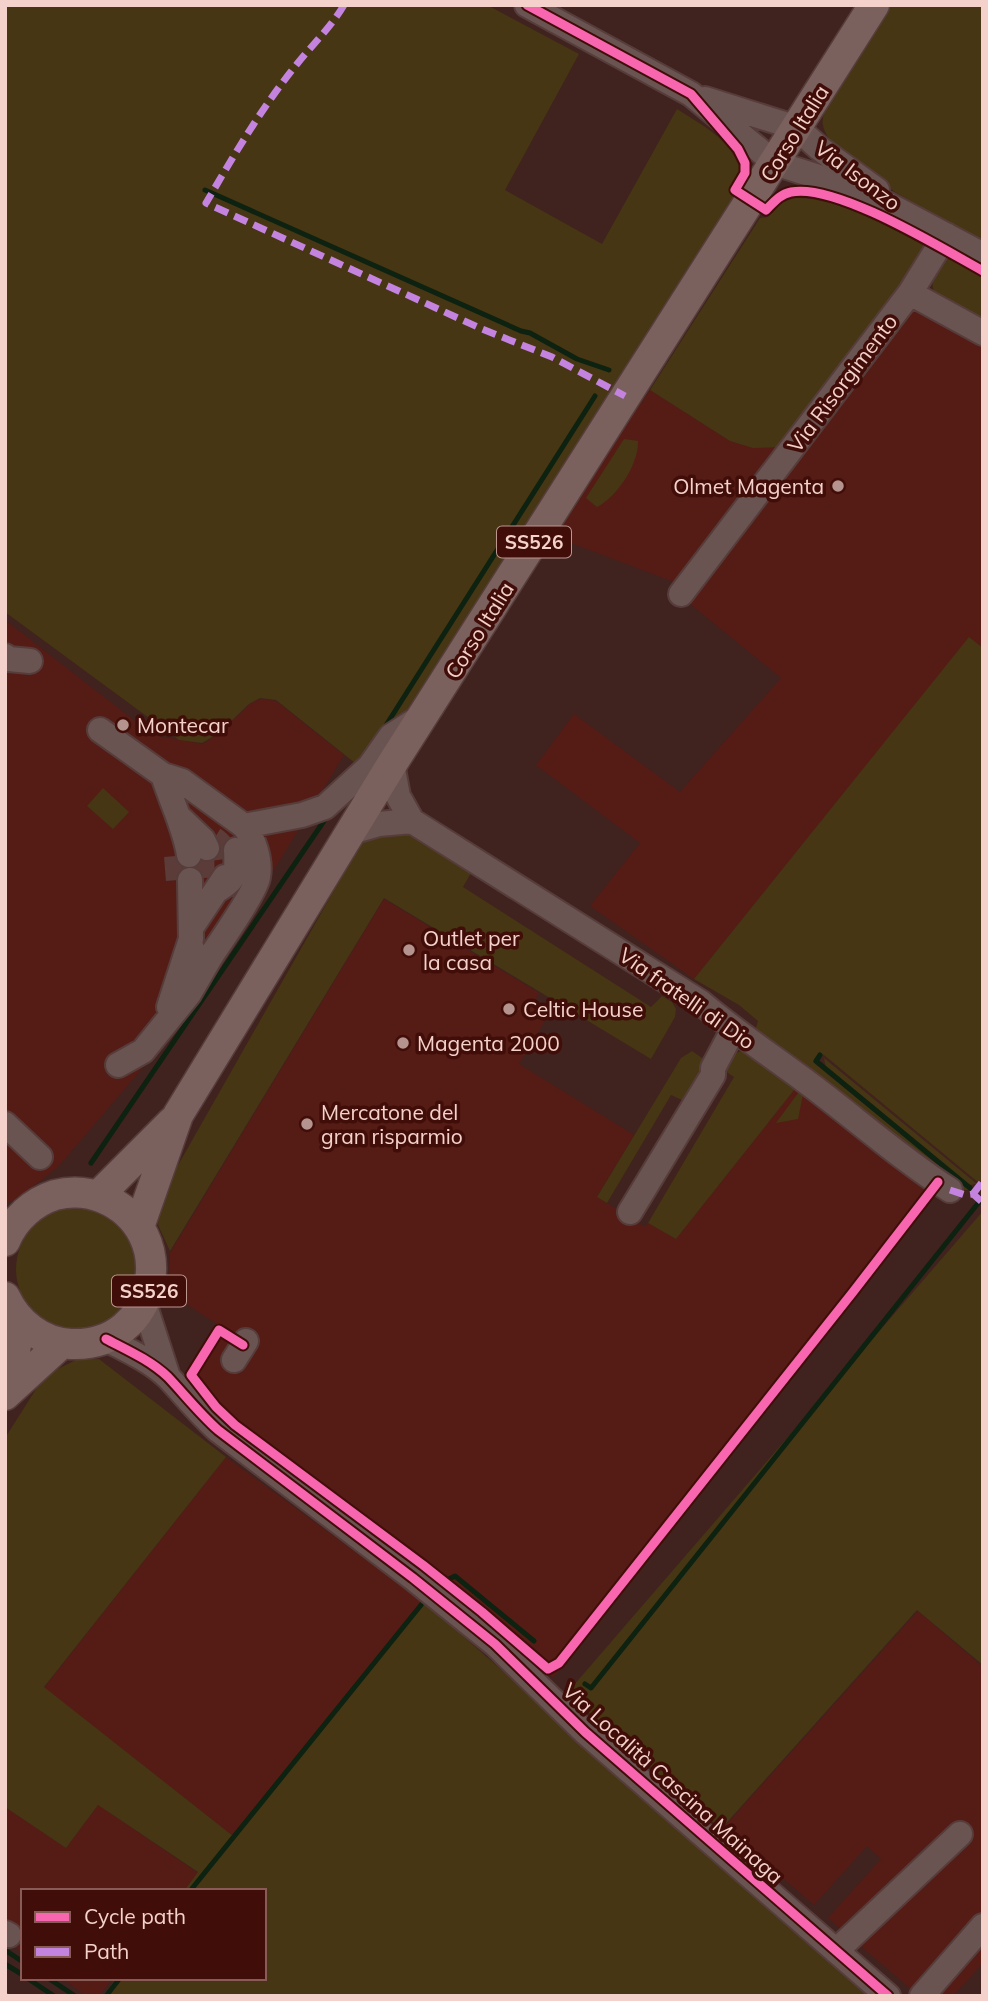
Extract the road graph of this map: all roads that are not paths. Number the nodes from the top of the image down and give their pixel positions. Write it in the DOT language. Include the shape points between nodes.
graph roads {
  1 [pos="527,5"];
  2 [pos="874,5"];
  3 [pos="691,94"];
  4 [pos="797,128"];
  5 [pos="775,163"];
  6 [pos="919,221"];
  7 [pos="946,235"];
  8 [pos="983,255"];
  9 [pos="910,293"];
  10 [pos="983,334"];
  11 [pos="681,594"];
  12 [pos="5,656"];
  13 [pos="30,661"];
  14 [pos="426,714"];
  15 [pos="100,730"];
  16 [pos="392,764"];
  17 [pos="163,775"];
  18 [pos="412,821"];
  19 [pos="244,825"];
  20 [pos="351,832"];
  21 [pos="198,868"];
  22 [pos="212,956"];
  23 [pos="169,1008"];
  24 [pos="733,1030"];
  25 [pos="118,1065"];
  26 [pos="178,1115"];
  27 [pos="5,1124"];
  28 [pos="40,1157"];
  29 [pos="950,1190"];
  30 [pos="97,1196"];
  31 [pos="630,1212"];
  32 [pos="14,1213"];
  33 [pos="139,1227"];
  34 [pos="5,1241"];
  35 [pos="144,1303"];
  36 [pos="13,1309"];
  37 [pos="106,1339"];
  38 [pos="62,1343"];
  39 [pos="167,1377"];
  40 [pos="6,1394"];
  41 [pos="960,1834"];
  42 [pos="983,1926"];
  43 [pos="836,1951"];
  44 [pos="888,1996"];
  45 [pos="922,1996"];
  1 -- 3 [label="street"];
  2 -- 4 [label="main road, Corso Italia / SS526"];
  3 -- 4 [label="street"];
  3 -- 5 [label="street"];
  4 -- 5 [label="main road, Corso Italia / SS526"];
  4 -- 6 [label="street, Via Isonzo"];
  5 -- 6 [label="street, Via Isonzo" via="831,181"];
  5 -- 14 [label="main road, Corso Italia / SS526" via="565,507"];
  6 -- 7 [label="street, Via Isonzo"];
  7 -- 8 [label="street, Via Isonzo"];
  7 -- 9 [label="street, Via Risorgimento"];
  9 -- 10 [label="street"];
  9 -- 11 [label="street, Via Risorgimento"];
  12 -- 13 [label="street"];
  14 -- 16 [label="main road, Corso Italia / SS526"];
  14 -- 19 [label="street" via="391,736 370,766 325,807"];
  15 -- 17 [label="street"];
  16 -- 18 [label="street" via="398,796"];
  16 -- 20 [label="main road, Corso Italia / SS526"];
  17 -- 19 [label="street" via="182,781"];
  17 -- 21 [label="street"];
  18 -- 20 [label="street"];
  18 -- 24 [label="street, Via fratelli di Dio" via="700,1002"];
  19 -- 22 [label="street" via="256,851 258,879"];
  20 -- 26 [label="main road, Corso Italia / SS526"];
  21 -- 22 [label="street" via="195,956"];
  21 -- 23 [label="street"];
  22 -- 25 [label="street" via="189,994 143,1051"];
  24 -- 29 [label="street, Via fratelli di Dio"];
  24 -- 31 [label="street" via="713,1075"];
  26 -- 30 [label="main road, Corso Italia / SS526"];
  26 -- 33 [label="main road, Corso Italia / SS526"];
  27 -- 28 [label="street"];
  30 -- 32 [label="main road, SS526" via="71,1192"];
  30 -- 33 [label="main road, SS526" via="121,1208"];
  32 -- 34 [label="main road, SS526" via="15,1223"];
  33 -- 35 [label="main road, SS526" via="152,1264"];
  35 -- 37 [label="main road, SS526" via="128,1324"];
  35 -- 39 [label="street, Via Località Cascina Mainaga"];
  36 -- 38 [label="main road" via="42,1336"];
  36 -- 40 [label="main road"];
  37 -- 38 [label="main road" via="80,1345"];
  37 -- 39 [label="street, Via Località Cascina Mainaga"];
  38 -- 40 [label="main road"];
  39 -- 43 [label="street, Via Località Cascina Mainaga" via="218,1430 495,1644 585,1732"];
  41 -- 43 [label="street"];
  42 -- 45 [label="street"];
  43 -- 44 [label="street, Via Località Cascina Mainaga"];
}
